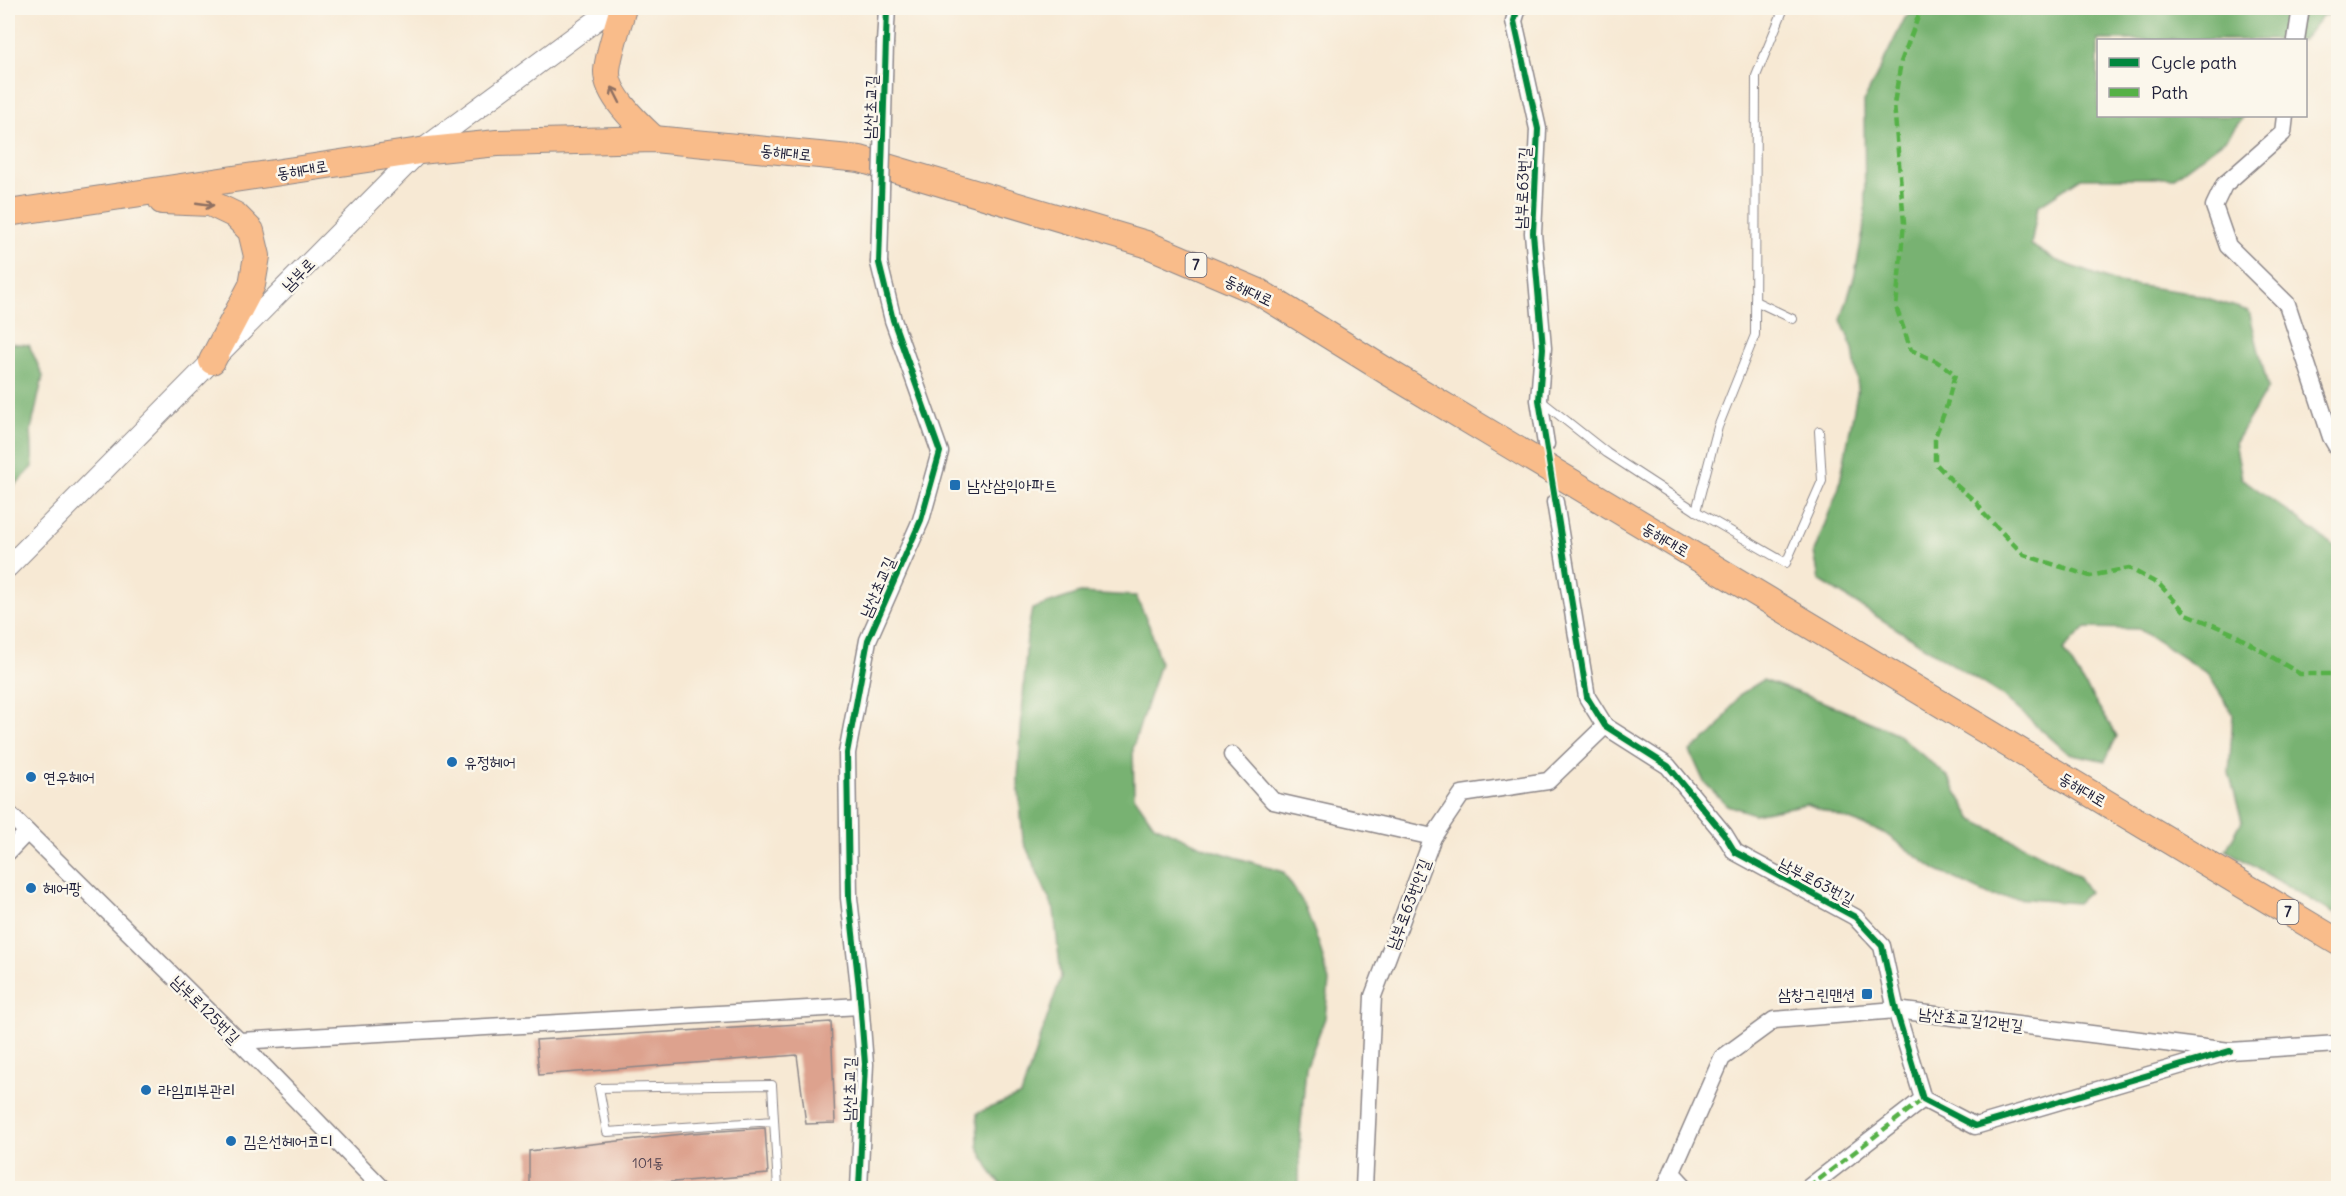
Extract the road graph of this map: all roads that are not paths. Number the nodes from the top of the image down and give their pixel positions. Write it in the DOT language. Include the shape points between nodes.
graph roads {
  1 [pos="613,8"];
  2 [pos="623,8"];
  3 [pos="887,8"];
  4 [pos="1518,8"];
  5 [pos="1784,8"];
  6 [pos="2301,8"];
  7 [pos="2296,39"];
  8 [pos="2285,117"];
  9 [pos="654,139"];
  10 [pos="420,151"];
  11 [pos="105,199"];
  12 [pos="8,213"];
  13 [pos="1755,301"];
  14 [pos="1793,319"];
  15 [pos="212,361"];
  16 [pos="1539,400"];
  17 [pos="1819,431"];
  18 [pos="1546,444"];
  19 [pos="2338,449"];
  20 [pos="1555,502"];
  21 [pos="1696,511"];
  22 [pos="8,567"];
  23 [pos="1605,726"];
  24 [pos="1232,755"];
  25 [pos="8,813"];
  26 [pos="27,832"];
  27 [pos="1433,837"];
  28 [pos="8,852"];
  29 [pos="2338,942"];
  30 [pos="860,1006"];
  31 [pos="1896,1010"];
  32 [pos="238,1041"];
  33 [pos="2338,1044"];
  34 [pos="2230,1051"];
  35 [pos="1923,1099"];
  36 [pos="774,1121"];
  37 [pos="1672,1173"];
  38 [pos="382,1188"];
  39 [pos="778,1188"];
  40 [pos="859,1188"];
  41 [pos="1364,1188"];
  42 [pos="1665,1188"];
  43 [pos="1686,1188"];
  44 [pos="1808,1188"];
  1 -- 10 [label="street, 남부로"];
  9 -- 2 [label="main road, one-way" via="615,96 607,73"];
  3 -- 30 [label="street, 남산초교길, bridge" via="879,263 893,320 940,452 921,520 868,640 847,753 849,898"];
  4 -- 16 [label="street, 남부로63번길" via="1515,21 1539,129 1533,233 1543,348"];
  5 -- 13 [label="lane" via="1756,76"];
  6 -- 7 [label="street"];
  8 -- 19 [label="street" via="2283,133 2224,185 2214,206 2228,246 2287,304"];
  9 -- 10 [label="main road, 동해대로 / 7" via="497,143"];
  9 -- 29 [label="main road, 동해대로 / 7" via="860,159 1146,244 1258,292"];
  10 -- 11 [label="main road, 동해대로 / 7"];
  10 -- 15 [label="street, 남부로"];
  11 -- 12 [label="main road, 동해대로 / 7"];
  11 -- 15 [label="main road, one-way" via="210,203 235,215 251,231 257,256 252,285"];
  13 -- 14 [label="lane"];
  13 -- 21 [label="lane" via="1755,335 1718,427"];
  15 -- 22 [label="street, 남부로"];
  16 -- 18 [label="street, 남부로63번길"];
  16 -- 21 [label="lane" via="1607,453"];
  17 -- 21 [label="lane" via="1822,481 1786,563"];
  20 -- 23 [label="street, 남부로63번길" via="1587,698"];
  23 -- 27 [label="street, 남부로63번안길" via="1548,781 1462,794"];
  23 -- 31 [label="street, 남부로63번길" via="1668,766 1735,852 1855,917 1882,946"];
  24 -- 27 [label="street" via="1273,801"];
  25 -- 26 [label="street, 남부로125번길"];
  26 -- 28 [label="street"];
  26 -- 32 [label="street, 남부로125번길"];
  27 -- 41 [label="street, 남부로63번안길" via="1373,996"];
  30 -- 32 [label="street"];
  30 -- 40 [label="street, 남산초교길" via="865,1064"];
  31 -- 34 [label="street, 남산초교길12번길"];
  31 -- 35 [label="street, 남부로63번길"];
  31 -- 37 [label="street, 남산초교길12번길" via="1774,1020 1765,1026 1722,1058"];
  32 -- 38 [label="street, 남부로125번길"];
  33 -- 34 [label="street, 남산초교길12번길"];
  34 -- 35 [label="street" via="1975,1126"];
  35 -- 44 [label="street"];
  36 -- 36 [label="lane" via="772,1085 599,1088 607,1132"];
  36 -- 39 [label="lane"];
  37 -- 42 [label="street, 남산초교길12번길"];
  37 -- 43 [label="street"];
}
